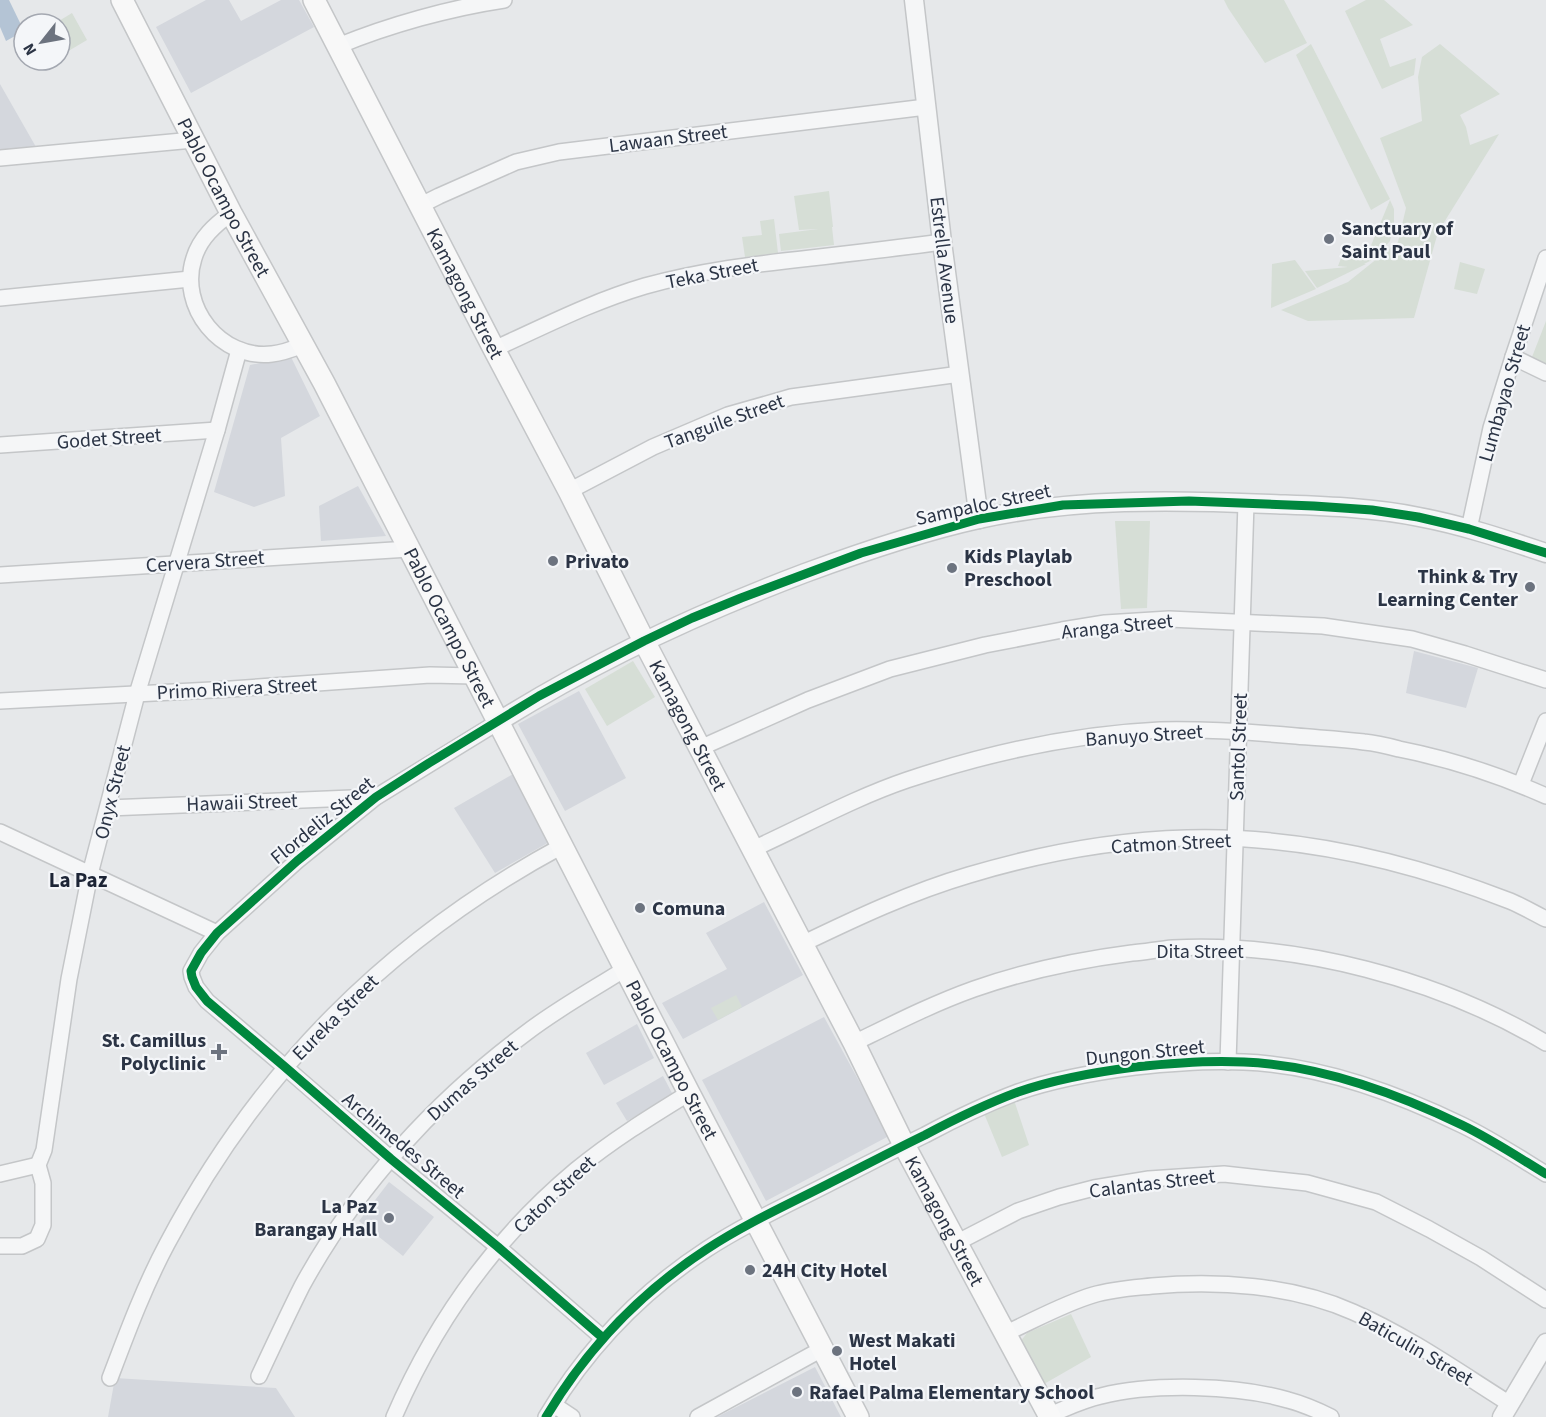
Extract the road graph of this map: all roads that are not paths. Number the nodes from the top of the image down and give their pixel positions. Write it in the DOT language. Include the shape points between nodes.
graph roads {
  1 [pos="122,0"];
  2 [pos="314,0"];
  3 [pos="504,0"];
  4 [pos="914,0"];
  5 [pos="338,46"];
  6 [pos="926,107"];
  7 [pos="193,140"];
  8 [pos="0,158"];
  9 [pos="421,205"];
  10 [pos="231,213"];
  11 [pos="942,242"];
  12 [pos="1546,258"];
  13 [pos="190,279"];
  14 [pos="0,298"];
  15 [pos="303,345"];
  16 [pos="494,349"];
  17 [pos="239,350"];
  18 [pos="1512,357"];
  19 [pos="1546,373"];
  20 [pos="960,374"];
  21 [pos="217,430"];
  22 [pos="0,445"];
  23 [pos="569,491"];
  24 [pos="1246,503"];
  25 [pos="980,519"];
  26 [pos="1469,529"];
  27 [pos="409,549"];
  28 [pos="1546,553"];
  29 [pos="176,563"];
  30 [pos="0,575"];
  31 [pos="1242,622"];
  32 [pos="644,641"];
  33 [pos="474,676"];
  34 [pos="1546,680"];
  35 [pos="137,694"];
  36 [pos="0,701"];
  37 [pos="1546,721"];
  38 [pos="498,722"];
  39 [pos="1238,730"];
  40 [pos="700,748"];
  41 [pos="1521,784"];
  42 [pos="1546,796"];
  43 [pos="376,797"];
  44 [pos="108,808"];
  45 [pos="0,832"];
  46 [pos="1235,839"];
  47 [pos="562,846"];
  48 [pos="753,849"];
  49 [pos="90,874"];
  50 [pos="1546,919"];
  51 [pos="217,933"];
  52 [pos="802,944"];
  53 [pos="1231,949"];
  54 [pos="625,969"];
  55 [pos="192,971"];
  56 [pos="854,1043"];
  57 [pos="1546,1043"];
  58 [pos="1228,1062"];
  59 [pos="285,1066"];
  60 [pos="689,1093"];
  61 [pos="904,1145"];
  62 [pos="391,1159"];
  63 [pos="38,1165"];
  64 [pos="0,1174"];
  65 [pos="1546,1174"];
  66 [pos="756,1221"];
  67 [pos="956,1243"];
  68 [pos="0,1246"];
  69 [pos="498,1247"];
  70 [pos="1546,1300"];
  71 [pos="1006,1334"];
  72 [pos="603,1338"];
  73 [pos="1546,1343"];
  74 [pos="822,1349"];
  75 [pos="259,1376"];
  76 [pos="110,1378"];
  77 [pos="1506,1410"];
  78 [pos="550,1411"];
  79 [pos="1050,1416"];
  80 [pos="394,1417"];
  81 [pos="572,1417"];
  82 [pos="698,1417"];
  83 [pos="858,1417"];
  84 [pos="1331,1417"];
  1 -- 7 [label="main road, Pablo Ocampo Street"];
  2 -- 5 [label="main road, Kamagong Street"];
  3 -- 5 [label="street" via="475,4"];
  4 -- 6 [label="street, Estrella Avenue"];
  5 -- 9 [label="main road, Kamagong Street"];
  6 -- 9 [label="street, Lawaan Street" via="559,152 516,162"];
  6 -- 11 [label="street, Estrella Avenue"];
  7 -- 8 [label="street"];
  7 -- 10 [label="main road, Pablo Ocampo Street"];
  9 -- 16 [label="main road, Kamagong Street"];
  10 -- 13 [label="street" via="202,239"];
  10 -- 15 [label="main road, Pablo Ocampo Street"];
  11 -- 16 [label="street, Teka Street" via="691,275 605,299"];
  11 -- 20 [label="street, Estrella Avenue"];
  12 -- 18 [label="street, Lumbayao Street"];
  13 -- 14 [label="street"];
  13 -- 17 [label="street" via="194,302 204,322 219,339"];
  15 -- 17 [label="street" via="272,355"];
  15 -- 27 [label="main road, Pablo Ocampo Street"];
  16 -- 23 [label="main road, Kamagong Street"];
  17 -- 21 [label="street, Onyx Street"];
  18 -- 19 [label="street"];
  18 -- 26 [label="street, Lumbayao Street" via="1491,428"];
  20 -- 23 [label="street, Tanguile Street" via="791,397 728,415 653,447"];
  20 -- 25 [label="street, Estrella Avenue"];
  21 -- 22 [label="street, Godet Street"];
  21 -- 29 [label="street, Onyx Street"];
  23 -- 32 [label="main road, Kamagong Street"];
  24 -- 25 [label="street, Sampaloc Street" via="1063,505"];
  24 -- 26 [label="street, Sampaloc Street" via="1372,510"];
  24 -- 31 [label="street, Santol Street"];
  25 -- 32 [label="street, Sampaloc Street" via="861,553 741,598"];
  26 -- 28 [label="street, Sampaloc Street"];
  27 -- 29 [label="street, Cervera Street"];
  27 -- 33 [label="main road, Pablo Ocampo Street"];
  29 -- 30 [label="street, Cervera Street"];
  29 -- 35 [label="street, Onyx Street"];
  31 -- 34 [label="street, Aranga Street" via="1323,626 1412,639"];
  31 -- 39 [label="street, Santol Street"];
  31 -- 40 [label="street, Aranga Street" via="1169,619 1105,624 985,645 890,669"];
  32 -- 38 [label="street, Sampaloc Street"];
  32 -- 40 [label="main road, Kamagong Street"];
  33 -- 35 [label="street, Primo Rivera Street" via="430,675"];
  33 -- 38 [label="main road, Pablo Ocampo Street"];
  35 -- 36 [label="street, Primo Rivera Street"];
  35 -- 44 [label="street, Onyx Street"];
  37 -- 41 [label="street"];
  38 -- 43 [label="street, Flordeliz Street"];
  38 -- 47 [label="main road, Pablo Ocampo Street"];
  39 -- 41 [label="street, Banuyo Street" via="1365,742 1431,755"];
  39 -- 46 [label="street, Santol Street"];
  39 -- 48 [label="street, Banuyo Street" via="1113,734 1053,742 961,763 848,804"];
  40 -- 48 [label="main road, Kamagong Street"];
  41 -- 42 [label="street, Banuyo Street"];
  43 -- 44 [label="street, Hawaii Street"];
  43 -- 51 [label="street, Flordeliz Street"];
  44 -- 49 [label="street, Onyx Street"];
  45 -- 49 [label="street"];
  46 -- 50 [label="street, Catmon Street" via="1284,843 1399,864 1511,902"];
  46 -- 52 [label="street, Catmon Street" via="1132,842 1014,862 888,904"];
  46 -- 53 [label="street, Santol Street"];
  47 -- 54 [label="main road, Pablo Ocampo Street"];
  47 -- 59 [label="street, Eureka Street" via="501,880 426,933 334,1014"];
  48 -- 52 [label="main road, Kamagong Street"];
  49 -- 51 [label="street"];
  49 -- 63 [label="street, Onyx Street" via="69,979 44,1150"];
  51 -- 55 [label="street, Flordeliz Street"];
  52 -- 56 [label="main road, Kamagong Street"];
  53 -- 56 [label="street, Dita Street" via="1173,948 1055,966 974,989"];
  53 -- 57 [label="street, Dita Street" via="1298,955 1402,980 1454,998"];
  53 -- 58 [label="street, Santol Street"];
  54 -- 60 [label="main road, Pablo Ocampo Street"];
  54 -- 62 [label="street, Dumas Street" via="566,1005 490,1060"];
  55 -- 59 [label="street, Archimedes Street" via="196,987 207,1001"];
  56 -- 61 [label="main road, Kamagong Street"];
  58 -- 61 [label="street, Dungon Street" via="1161,1064 1063,1080 983,1106"];
  58 -- 65 [label="street, Dungon Street" via="1291,1067 1388,1093 1465,1126"];
  59 -- 62 [label="street, Archimedes Street"];
  59 -- 76 [label="street, Eureka Street" via="201,1183 148,1283"];
  60 -- 66 [label="main road, Pablo Ocampo Street"];
  60 -- 69 [label="street, Caton Street" via="620,1136 576,1170 535,1206"];
  61 -- 66 [label="street, Dungon Street"];
  61 -- 67 [label="main road, Kamagong Street"];
  62 -- 69 [label="street, Archimedes Street"];
  62 -- 75 [label="street, Dumas Street" via="330,1240"];
  63 -- 64 [label="street"];
  63 -- 68 [label="street, Onyx Street" via="43,1184 43,1225 37,1239 22,1246"];
  66 -- 72 [label="street, Dungon Street" via="671,1275"];
  66 -- 74 [label="main road, Pablo Ocampo Street"];
  67 -- 70 [label="street, Calantas Street" via="1018,1211 1059,1197 1149,1179 1224,1174 1307,1183 1376,1202 1481,1258"];
  67 -- 71 [label="main road, Kamagong Street"];
  69 -- 72 [label="street, Archimedes Street"];
  69 -- 80 [label="street, Caton Street" via="448,1314"];
  71 -- 77 [label="street, Baticulin Street" via="1067,1304 1117,1289 1221,1283 1259,1287 1301,1294 1352,1311 1401,1336"];
  71 -- 79 [label="main road, Kamagong Street"];
  72 -- 78 [label="street, Dungon Street"];
  73 -- 77 [label="street"];
  74 -- 82 [label="street"];
  74 -- 83 [label="main road, Pablo Ocampo Street"];
  78 -- 81 [label="street"];
  79 -- 84 [label="street" via="1101,1396 1165,1388 1212,1388 1267,1395"];
}
